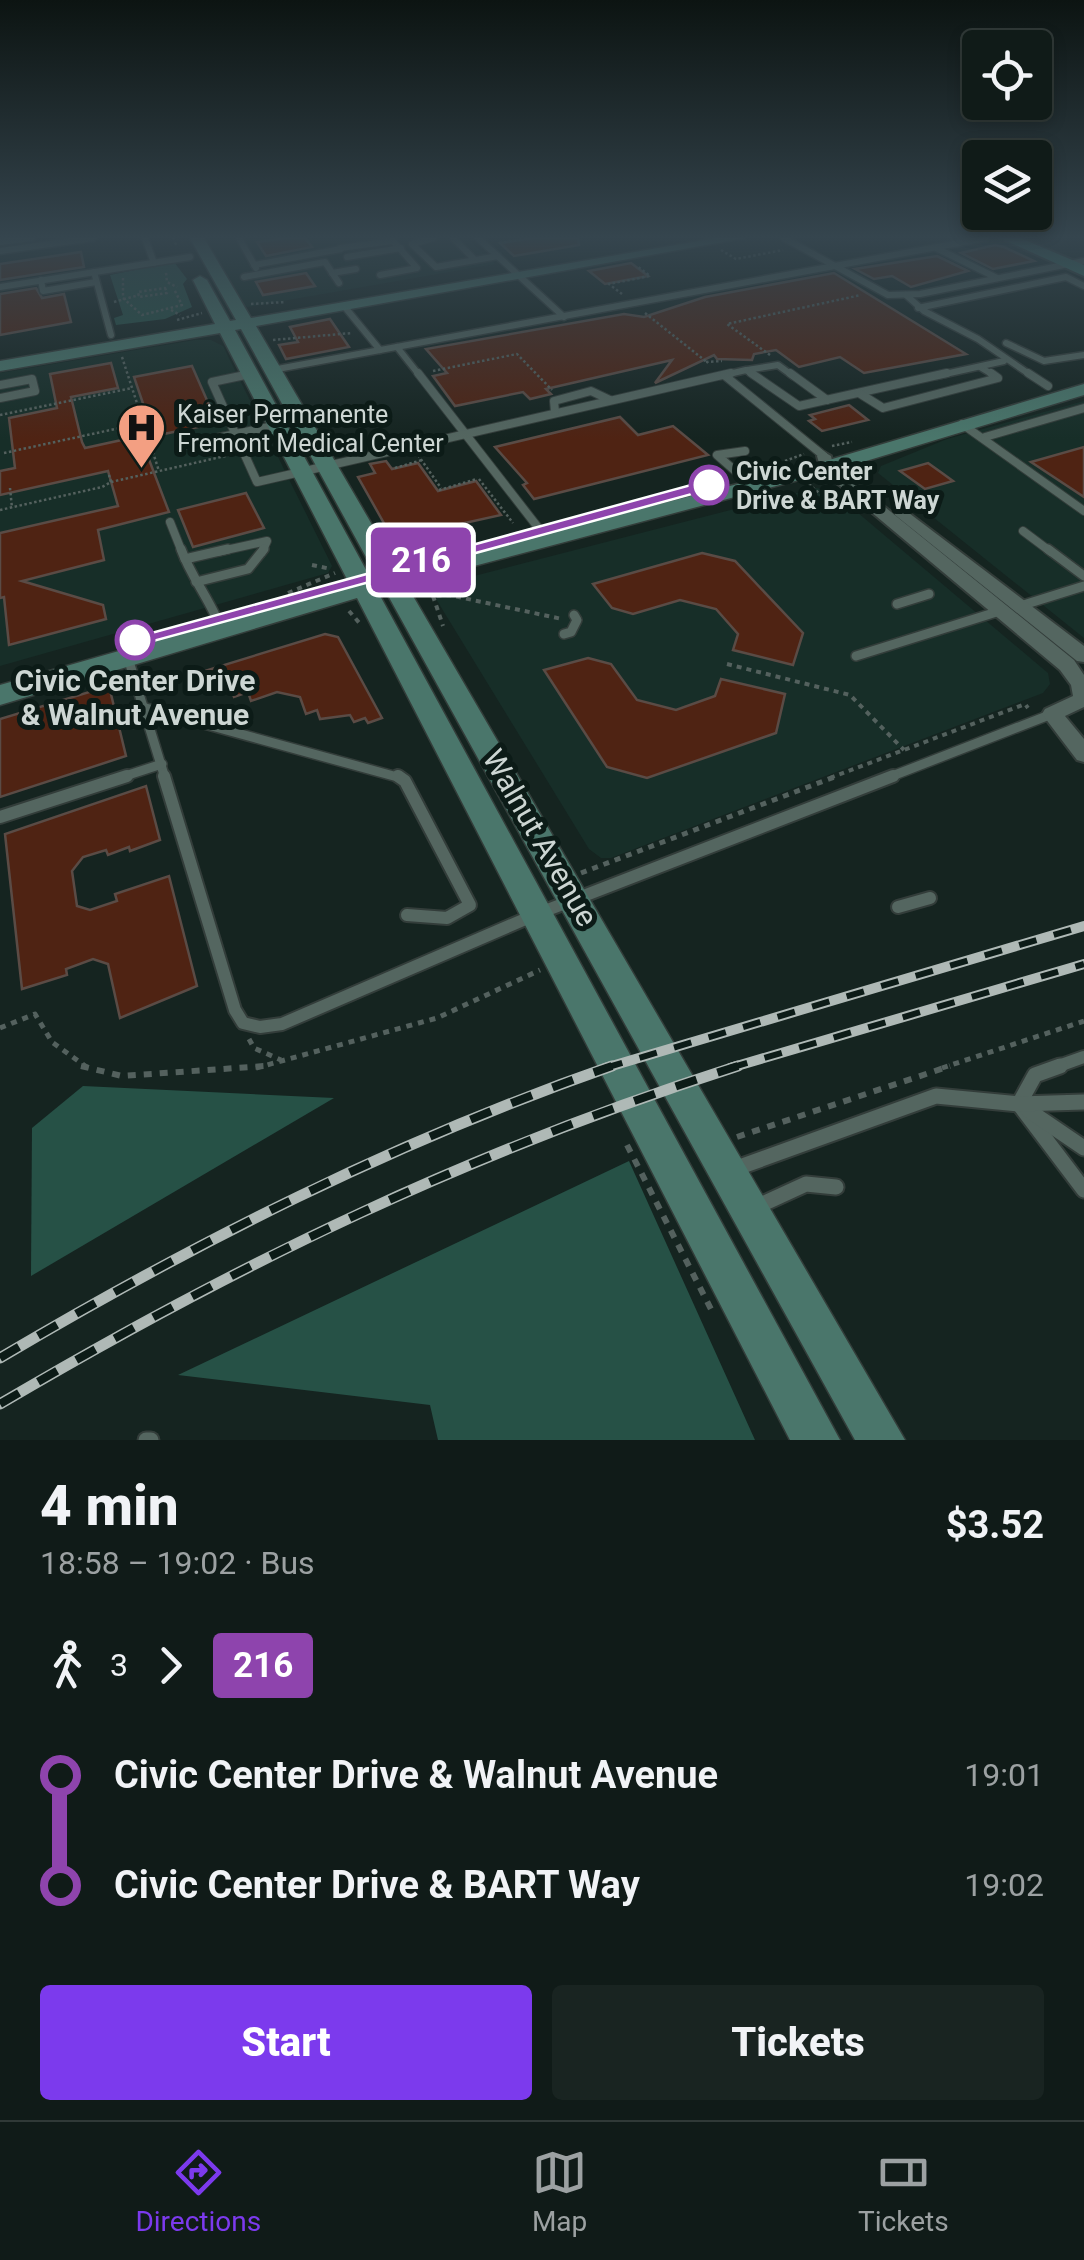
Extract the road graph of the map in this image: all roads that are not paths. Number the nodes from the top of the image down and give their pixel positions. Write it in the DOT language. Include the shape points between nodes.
graph roads {
  1 [pos="102,305"];
  2 [pos="214,305"];
  3 [pos="238,305"];
  4 [pos="281,305"];
  5 [pos="347,305"];
  6 [pos="551,305"];
  7 [pos="628,305"];
  8 [pos="915,305"];
  9 [pos="928,305"];
  10 [pos="344,306"];
  11 [pos="918,308"];
  12 [pos="242,312"];
  13 [pos="564,317"];
  14 [pos="222,322"];
  15 [pos="111,335"];
  16 [pos="1006,343"];
  17 [pos="397,347"];
  18 [pos="380,350"];
  19 [pos="0,354"];
  20 [pos="1084,354"];
  21 [pos="1004,361"];
  22 [pos="0,366"];
  23 [pos="980,366"];
  24 [pos="272,370"];
  25 [pos="746,370"];
  26 [pos="250,374"];
  27 [pos="724,374"];
  28 [pos="1084,376"];
  29 [pos="0,385"];
  30 [pos="1084,389"];
  31 [pos="1055,390"];
  32 [pos="859,392"];
  33 [pos="0,398"];
  34 [pos="610,400"];
  35 [pos="826,400"];
  36 [pos="1084,407"];
  37 [pos="555,412"];
  38 [pos="962,424"];
  39 [pos="278,425"];
  40 [pos="466,432"];
  41 [pos="236,434"];
  42 [pos="985,437"];
  43 [pos="184,446"];
  44 [pos="745,451"];
  45 [pos="830,462"];
  46 [pos="327,465"];
  47 [pos="302,471"];
  48 [pos="741,476"];
  49 [pos="1084,511"];
  50 [pos="170,522"];
  51 [pos="540,530"];
  52 [pos="1023,532"];
  53 [pos="185,559"];
  54 [pos="393,568"];
  55 [pos="1084,576"];
  56 [pos="196,582"];
  57 [pos="1084,586"];
  58 [pos="929,594"];
  59 [pos="897,604"];
  60 [pos="1010,608"];
  61 [pos="574,615"];
  62 [pos="216,617"];
  63 [pos="564,634"];
  64 [pos="856,656"];
  65 [pos="128,658"];
  66 [pos="1078,660"];
  67 [pos="0,679"];
  68 [pos="0,695"];
  69 [pos="1084,699"];
  70 [pos="146,708"];
  71 [pos="1052,714"];
  72 [pos="1084,754"];
  73 [pos="162,764"];
  74 [pos="0,817"];
  75 [pos="569,890"];
  76 [pos="930,898"];
  77 [pos="898,908"];
  78 [pos="537,914"];
  79 [pos="406,915"];
  80 [pos="1084,1057"];
  81 [pos="1084,1102"];
  82 [pos="1019,1104"];
  83 [pos="1084,1148"];
  84 [pos="721,1158"];
  85 [pos="836,1188"];
  86 [pos="1084,1190"];
  87 [pos="750,1210"];
  88 [pos="816,1440"];
  89 [pos="881,1440"];
  1 -- 15 [label="lane"];
  2 -- 14 [label="main road, Walnut Avenue"];
  3 -- 12 [label="main road, Walnut Avenue"];
  4 -- 12 [label="main road"];
  5 -- 10 [label="main road"];
  6 -- 13 [label="lane"];
  7 -- 13 [label="lane"];
  8 -- 11 [label="lane"];
  9 -- 11 [label="lane"];
  10 -- 12 [label="main road"];
  10 -- 18 [label="lane"];
  11 -- 21 [label="lane" via="990,346"];
  12 -- 14 [label="main road"];
  12 -- 24 [label="main road, Walnut Avenue"];
  13 -- 17 [label="lane"];
  14 -- 15 [label="main road"];
  14 -- 22 [label="main road"];
  14 -- 26 [label="main road, Walnut Avenue"];
  15 -- 19 [label="main road"];
  16 -- 20 [label="lane" via="1052,362"];
  17 -- 18 [label="lane"];
  17 -- 40 [label="lane"];
  18 -- 24 [label="lane"];
  21 -- 23 [label="lane"];
  21 -- 31 [label="lane"];
  23 -- 32 [label="lane"];
  23 -- 32 [label="lane" via="998,378 883,408"];
  24 -- 46 [label="main road, Walnut Avenue"];
  25 -- 27 [label="lane"];
  25 -- 35 [label="lane" via="800,406"];
  25 -- 35 [label="lane" via="778,365"];
  26 -- 39 [label="main road, Walnut Avenue"];
  26 -- 41 [label="lane" via="212,382"];
  27 -- 34 [label="lane"];
  27 -- 45 [label="lane"];
  28 -- 31 [label="main road"];
  29 -- 33 [label="lane" via="32,379 35,391"];
  30 -- 31 [label="main road"];
  31 -- 36 [label="lane"];
  31 -- 38 [label="main road"];
  31 -- 45 [label="main road" via="945,412"];
  32 -- 35 [label="lane"];
  34 -- 37 [label="lane"];
  34 -- 37 [label="lane" via="591,391 554,401"];
  36 -- 42 [label="lane"];
  37 -- 40 [label="lane"];
  38 -- 42 [label="lane"];
  38 -- 45 [label="main road"];
  39 -- 41 [label="lane"];
  39 -- 47 [label="main road, Walnut Avenue"];
  40 -- 46 [label="lane"];
  40 -- 51 [label="lane"];
  41 -- 43 [label="lane"];
  41 -- 47 [label="lane" via="257,482"];
  42 -- 49 [label="lane"];
  44 -- 48 [label="lane" via="718,455"];
  45 -- 48 [label="main road"];
  45 -- 54 [label="main road"];
  45 -- 60 [label="street"];
  46 -- 47 [label="lane"];
  46 -- 54 [label="main road, Walnut Avenue"];
  47 -- 54 [label="main road, Walnut Avenue"];
  48 -- 51 [label="main road"];
  50 -- 53 [label="lane"];
  51 -- 54 [label="main road"];
  52 -- 55 [label="lane"];
  53 -- 56 [label="lane"];
  53 -- 56 [label="lane" via="266,541 248,569"];
  54 -- 62 [label="main road"];
  54 -- 65 [label="main road"];
  54 -- 75 [label="main road, Walnut Avenue"];
  54 -- 78 [label="main road, Walnut Avenue"];
  56 -- 62 [label="lane"];
  57 -- 60 [label="lane"];
  58 -- 59 [label="lane"];
  60 -- 64 [label="lane"];
  60 -- 66 [label="street"];
  61 -- 63 [label="lane" via="578,620"];
  62 -- 67 [label="main road"];
  65 -- 68 [label="main road"];
  65 -- 70 [label="lane"];
  66 -- 69 [label="street"];
  69 -- 71 [label="street"];
  70 -- 73 [label="lane"];
  70 -- 79 [label="lane" via="405,781 470,905 447,918"];
  71 -- 72 [label="street"];
  71 -- 75 [label="lane"];
  73 -- 74 [label="lane"];
  73 -- 78 [label="lane" via="244,1023 282,1024"];
  75 -- 78 [label="lane"];
  75 -- 84 [label="main road, Walnut Avenue"];
  76 -- 77 [label="lane"];
  78 -- 88 [label="main road, Walnut Avenue"];
  80 -- 82 [label="lane" via="1035,1074"];
  81 -- 82 [label="lane"];
  82 -- 83 [label="lane"];
  82 -- 84 [label="lane" via="936,1096"];
  82 -- 86 [label="lane"];
  84 -- 87 [label="main road, Walnut Avenue"];
  85 -- 87 [label="lane" via="806,1184"];
  87 -- 89 [label="main road, Walnut Avenue"];
}
